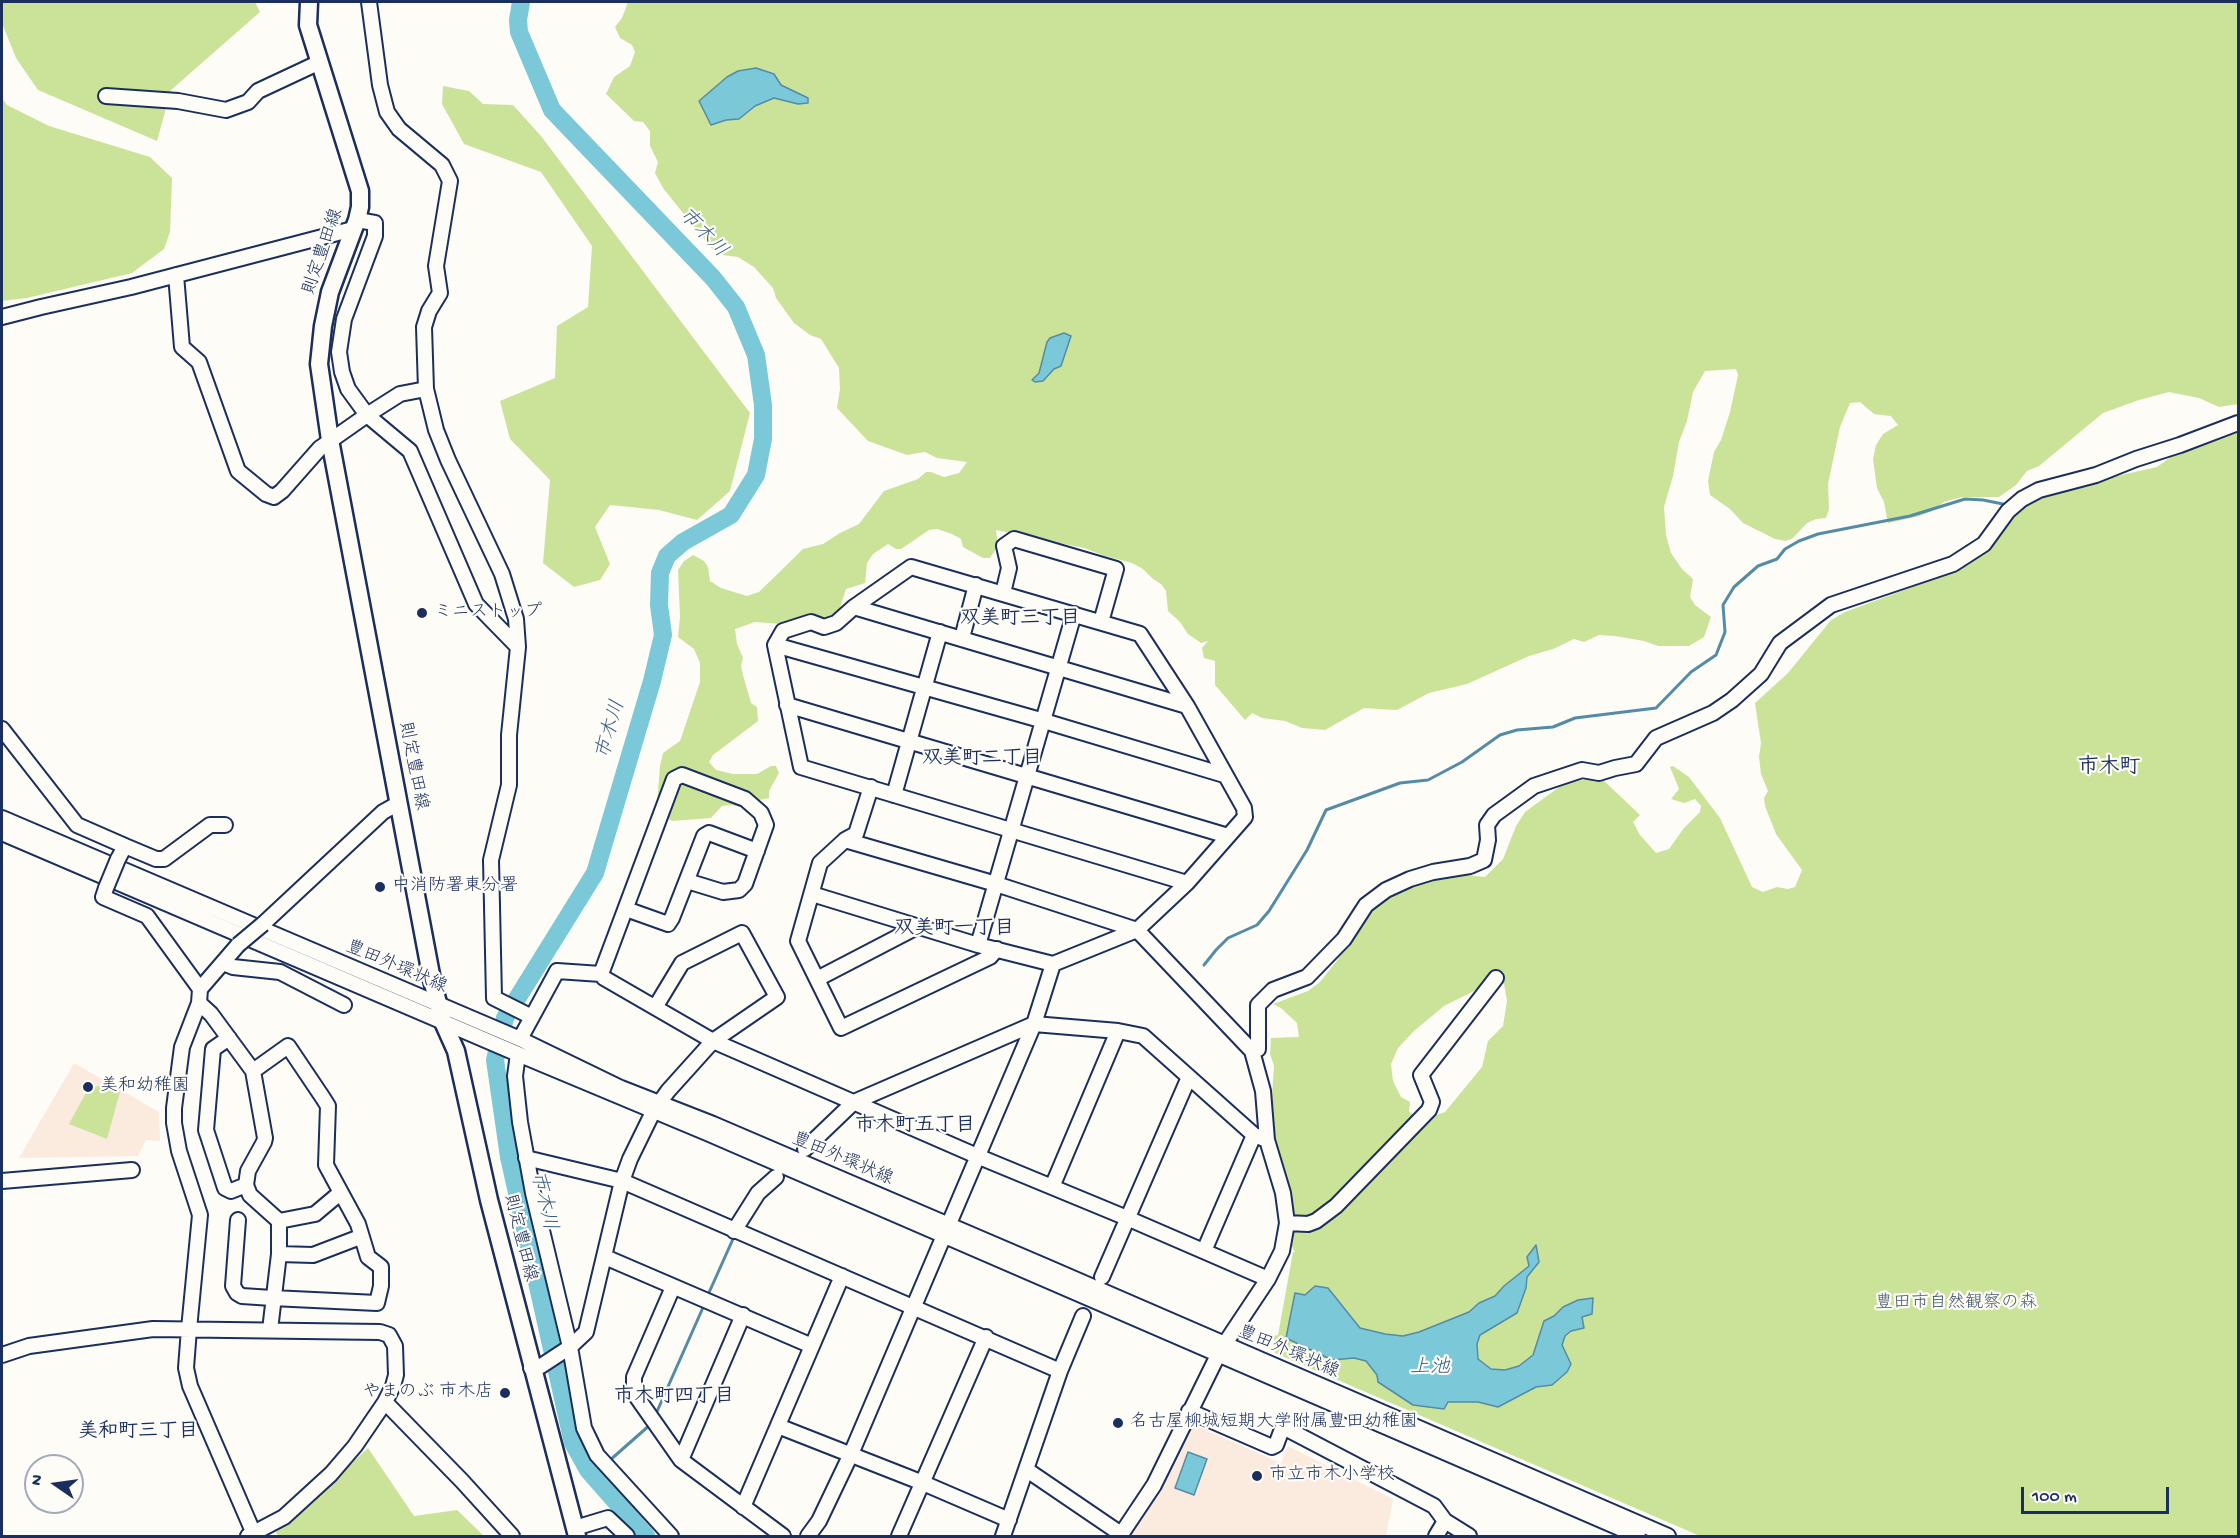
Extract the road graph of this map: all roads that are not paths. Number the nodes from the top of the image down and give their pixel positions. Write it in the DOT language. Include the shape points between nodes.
graph roads {
  1 [pos="309,2"];
  2 [pos="369,2"];
  3 [pos="320,62"];
  4 [pos="106,96"];
  5 [pos="355,224"];
  6 [pos="176,275"];
  7 [pos="2,317"];
  8 [pos="426,389"];
  9 [pos="367,415"];
  10 [pos="2238,423"];
  11 [pos="330,440"];
  12 [pos="976,585"];
  13 [pos="1003,593"];
  14 [pos="854,607"];
  15 [pos="1074,614"];
  16 [pos="1101,622"];
  17 [pos="940,632"];
  18 [pos="962,638"];
  19 [pos="775,645"];
  20 [pos="518,647"];
  21 [pos="1059,666"];
  22 [pos="924,687"];
  23 [pos="787,705"];
  24 [pos="1186,706"];
  25 [pos="1044,721"];
  26 [pos="2,729"];
  27 [pos="909,740"];
  28 [pos="1028,775"];
  29 [pos="1224,775"];
  30 [pos="871,788"];
  31 [pos="894,795"];
  32 [pos="399,803"];
  33 [pos="2,818"];
  34 [pos="225,825"];
  35 [pos="1012,830"];
  36 [pos="2,833"];
  37 [pos="1228,836"];
  38 [pos="845,840"];
  39 [pos="757,851"];
  40 [pos="122,853"];
  41 [pos="687,881"];
  42 [pos="1187,883"];
  43 [pos="996,884"];
  44 [pos="812,894"];
  45 [pos="626,909"];
  46 [pos="917,927"];
  47 [pos="1137,930"];
  48 [pos="978,945"];
  49 [pos="997,949"];
  50 [pos="223,963"];
  51 [pos="1053,964"];
  52 [pos="601,974"];
  53 [pos="1496,978"];
  54 [pos="817,979"];
  55 [pos="199,996"];
  56 [pos="344,1005"];
  57 [pos="438,1005"];
  58 [pos="656,1006"];
  59 [pos="527,1014"];
  60 [pos="443,1022"];
  61 [pos="1034,1024"];
  62 [pos="1118,1031"];
  63 [pos="488,1033"];
  64 [pos="229,1038"];
  65 [pos="713,1041"];
  66 [pos="515,1045"];
  67 [pos="1252,1051"];
  68 [pos="253,1071"];
  69 [pos="1189,1077"];
  70 [pos="854,1102"];
  71 [pos="656,1107"];
  72 [pos="1261,1138"];
  73 [pos="805,1149"];
  74 [pos="977,1156"];
  75 [pos="526,1158"];
  76 [pos="132,1170"];
  77 [pos="776,1177"];
  78 [pos="2,1181"];
  79 [pos="622,1181"];
  80 [pos="246,1185"];
  81 [pos="1052,1187"];
  82 [pos="340,1194"];
  83 [pos="1127,1218"];
  84 [pos="238,1220"];
  85 [pos="279,1221"];
  86 [pos="1287,1223"];
  87 [pos="734,1231"];
  88 [pos="946,1231"];
  89 [pos="360,1237"];
  90 [pos="1204,1251"];
  91 [pos="279,1254"];
  92 [pos="605,1257"];
  93 [pos="842,1276"];
  94 [pos="1102,1276"];
  95 [pos="1268,1279"];
  96 [pos="673,1287"];
  97 [pos="272,1298"];
  98 [pos="913,1306"];
  99 [pos="743,1315"];
  100 [pos="1083,1316"];
  101 [pos="189,1329"];
  102 [pos="270,1330"];
  103 [pos="986,1337"];
  104 [pos="812,1346"];
  105 [pos="570,1347"];
  106 [pos="1221,1350"];
  107 [pos="2,1355"];
  108 [pos="536,1367"];
  109 [pos="1060,1371"];
  110 [pos="385,1402"];
  111 [pos="1189,1411"];
  112 [pos="778,1426"];
  113 [pos="851,1454"];
  114 [pos="681,1460"];
  115 [pos="1027,1470"];
  116 [pos="923,1483"];
  117 [pos="743,1507"];
  118 [pos="1009,1520"];
  119 [pos="1444,1521"];
  120 [pos="576,1532"];
  121 [pos="251,1535"];
  122 [pos="1120,1535"];
  123 [pos="512,1536"];
  124 [pos="627,1536"];
  125 [pos="671,1536"];
  126 [pos="783,1536"];
  127 [pos="808,1536"];
  128 [pos="899,1536"];
  129 [pos="1004,1536"];
  130 [pos="1437,1536"];
  131 [pos="1469,1536"];
  132 [pos="1638,1536"];
  133 [pos="1668,1536"];
  1 -- 3 [label="main road, 則定豊田線" via="308,25"];
  2 -- 8 [label="street" via="387,112 399,129 442,165 450,181 436,266 440,293 424,327"];
  3 -- 4 [label="street" via="226,110 178,101"];
  3 -- 5 [label="main road, 則定豊田線" via="360,190"];
  5 -- 6 [label="street"];
  5 -- 9 [label="street" via="375,223 375,236 344,319 339,352 348,389"];
  5 -- 11 [label="main road, 則定豊田線" via="330,292 323,326 320,364"];
  6 -- 7 [label="street"];
  6 -- 11 [label="street" via="182,348 199,362 238,471 274,496"];
  8 -- 9 [label="street" via="400,394"];
  8 -- 20 [label="street" via="448,460 502,574 516,619"];
  9 -- 11 [label="street"];
  9 -- 20 [label="street" via="410,451 476,604"];
  10 -- 67 [label="street" via="2096,475 2039,490 2008,511 1984,544 1953,564 1831,605 1780,644 1761,674 1732,700 1713,713 1656,738 1636,764 1599,773 1582,770 1534,786 1494,815 1487,825 1484,860 1410,879 1386,890 1366,905 1344,939 1307,977 1273,990 1258,1005 1258,1049"];
  11 -- 32 [label="main road, 則定豊田線"];
  12 -- 13 [label="street"];
  12 -- 14 [label="street" via="911,567"];
  12 -- 18 [label="street"];
  13 -- 15 [label="street"];
  13 -- 16 [label="street" via="1009,568 1004,546 1014,539 1116,569"];
  14 -- 17 [label="street"];
  14 -- 19 [label="street" via="836,623 824,627 811,622 783,631"];
  15 -- 16 [label="street"];
  15 -- 21 [label="street"];
  16 -- 24 [label="street" via="1140,634"];
  17 -- 18 [label="street"];
  17 -- 22 [label="street"];
  18 -- 21 [label="street"];
  19 -- 22 [label="street"];
  19 -- 23 [label="street"];
  20 -- 59 [label="street" via="509,735 509,785 491,860 494,998"];
  21 -- 24 [label="street"];
  21 -- 25 [label="street"];
  22 -- 25 [label="street"];
  22 -- 27 [label="street"];
  23 -- 27 [label="street"];
  23 -- 30 [label="street" via="801,767"];
  24 -- 29 [label="street"];
  25 -- 28 [label="street"];
  25 -- 29 [label="street"];
  26 -- 40 [label="street" via="77,825"];
  27 -- 28 [label="street"];
  27 -- 31 [label="street"];
  28 -- 35 [label="street"];
  28 -- 37 [label="street"];
  29 -- 37 [label="street" via="1244,808 1245,817"];
  30 -- 31 [label="street"];
  30 -- 38 [label="street" via="856,834"];
  31 -- 35 [label="street"];
  32 -- 50 [label="street, bridge" via="383,812"];
  32 -- 57 [label="main road, 則定豊田線"];
  33 -- 57 [label="street, 豊田外環状線"];
  34 -- 40 [label="street" via="210,825 164,859"];
  35 -- 42 [label="street"];
  35 -- 43 [label="street"];
  36 -- 60 [label="street, 豊田外環状線"];
  37 -- 42 [label="street"];
  38 -- 43 [label="street"];
  38 -- 44 [label="street" via="820,863"];
  39 -- 41 [label="street" via="739,890 723,892"];
  39 -- 41 [label="street" via="709,833"];
  39 -- 45 [label="street" via="766,825 761,813 745,800 682,775 674,779"];
  40 -- 55 [label="street, bridge" via="103,897 147,916"];
  41 -- 45 [label="street" via="668,924"];
  42 -- 47 [label="street"];
  43 -- 47 [label="street"];
  43 -- 48 [label="street"];
  44 -- 46 [label="street"];
  44 -- 54 [label="street" via="798,941"];
  45 -- 52 [label="street"];
  46 -- 48 [label="street"];
  46 -- 54 [label="street"];
  47 -- 51 [label="street"];
  47 -- 67 [label="street"];
  48 -- 49 [label="street"];
  49 -- 51 [label="street"];
  49 -- 54 [label="street" via="990,957 841,1028"];
  50 -- 55 [label="street"];
  50 -- 56 [label="street" via="280,972"];
  51 -- 61 [label="street"];
  52 -- 58 [label="street"];
  52 -- 59 [label="street" via="557,971"];
  53 -- 86 [label="street" via="1421,1075 1432,1102 1429,1110 1336,1206 1308,1224"];
  55 -- 64 [label="street"];
  55 -- 101 [label="street" via="183,1042 174,1108 175,1134 200,1215"];
  57 -- 60 [label="main road, 則定豊田線"];
  57 -- 63 [label="street, 豊田外環状線"];
  58 -- 65 [label="street"];
  58 -- 65 [label="street" via="682,963 742,933 777,997"];
  59 -- 66 [label="street"];
  60 -- 63 [label="street, 豊田外環状線"];
  60 -- 108 [label="main road, 則定豊田線" via="456,1050 489,1200"];
  61 -- 62 [label="street"];
  61 -- 70 [label="street"];
  61 -- 74 [label="street"];
  62 -- 69 [label="street" via="1143,1036"];
  62 -- 81 [label="street"];
  63 -- 66 [label="street, 豊田外環状線"];
  64 -- 68 [label="street"];
  64 -- 80 [label="street" via="213,1049 206,1130 225,1188 231,1191"];
  65 -- 70 [label="street"];
  65 -- 71 [label="street"];
  66 -- 71 [label="street, 豊田外環状線"];
  66 -- 75 [label="street" via="515,1076"];
  67 -- 72 [label="street" via="1263,1091"];
  68 -- 80 [label="street" via="265,1138 248,1171"];
  68 -- 82 [label="street" via="288,1046 291,1049 328,1106 326,1165"];
  69 -- 72 [label="street"];
  69 -- 83 [label="street"];
  70 -- 73 [label="street"];
  70 -- 74 [label="street"];
  71 -- 79 [label="street"];
  71 -- 88 [label="street, 豊田外環状線"];
  72 -- 86 [label="street" via="1283,1193"];
  72 -- 90 [label="street"];
  74 -- 81 [label="street"];
  74 -- 88 [label="street"];
  75 -- 79 [label="street"];
  75 -- 105 [label="street"];
  76 -- 78 [label="street"];
  77 -- 87 [label="street" via="758,1193"];
  79 -- 87 [label="street"];
  79 -- 92 [label="street"];
  80 -- 85 [label="street" via="250,1196"];
  81 -- 83 [label="street"];
  82 -- 85 [label="street" via="315,1214"];
  82 -- 89 [label="street" via="358,1224"];
  83 -- 90 [label="street"];
  83 -- 94 [label="street"];
  84 -- 97 [label="street" via="233,1287 242,1296"];
  85 -- 91 [label="street"];
  86 -- 95 [label="street" via="1282,1251"];
  87 -- 93 [label="street"];
  88 -- 98 [label="street"];
  88 -- 106 [label="street, 豊田外環状線"];
  89 -- 91 [label="street" via="313,1254"];
  89 -- 97 [label="street" via="368,1257 381,1268 377,1303"];
  90 -- 95 [label="street"];
  91 -- 97 [label="street"];
  92 -- 96 [label="street"];
  92 -- 105 [label="street" via="586,1332"];
  93 -- 98 [label="street"];
  93 -- 104 [label="street"];
  95 -- 106 [label="street"];
  96 -- 99 [label="street"];
  96 -- 114 [label="street" via="634,1377 634,1393"];
  97 -- 102 [label="street"];
  98 -- 103 [label="street"];
  98 -- 113 [label="street"];
  99 -- 104 [label="street"];
  99 -- 114 [label="street"];
  100 -- 109 [label="street"];
  101 -- 102 [label="street"];
  101 -- 107 [label="street" via="153,1329 40,1344"];
  101 -- 121 [label="street" via="186,1368 190,1386"];
  102 -- 110 [label="street" via="389,1335 395,1346 396,1376"];
  103 -- 109 [label="street"];
  103 -- 116 [label="street"];
  104 -- 112 [label="street"];
  105 -- 108 [label="street"];
  105 -- 125 [label="street" via="584,1428 600,1459"];
  106 -- 111 [label="street"];
  106 -- 132 [label="street, 豊田外環状線"];
  106 -- 133 [label="street, 豊田外環状線"];
  108 -- 120 [label="main road, 則定豊田線"];
  109 -- 115 [label="street"];
  110 -- 121 [label="street" via="331,1474 292,1510"];
  110 -- 123 [label="street"];
  111 -- 119 [label="street" via="1272,1447 1282,1429 1287,1429 1434,1506"];
  111 -- 122 [label="street" via="1154,1485"];
  112 -- 113 [label="street"];
  112 -- 117 [label="street"];
  113 -- 116 [label="street"];
  113 -- 127 [label="street"];
  114 -- 117 [label="street"];
  115 -- 118 [label="street"];
  115 -- 122 [label="street"];
  116 -- 118 [label="street"];
  116 -- 128 [label="street"];
  117 -- 126 [label="street"];
  118 -- 129 [label="street"];
  119 -- 130 [label="street"];
  119 -- 131 [label="street"];
  120 -- 124 [label="street" via="608,1518"];
}
